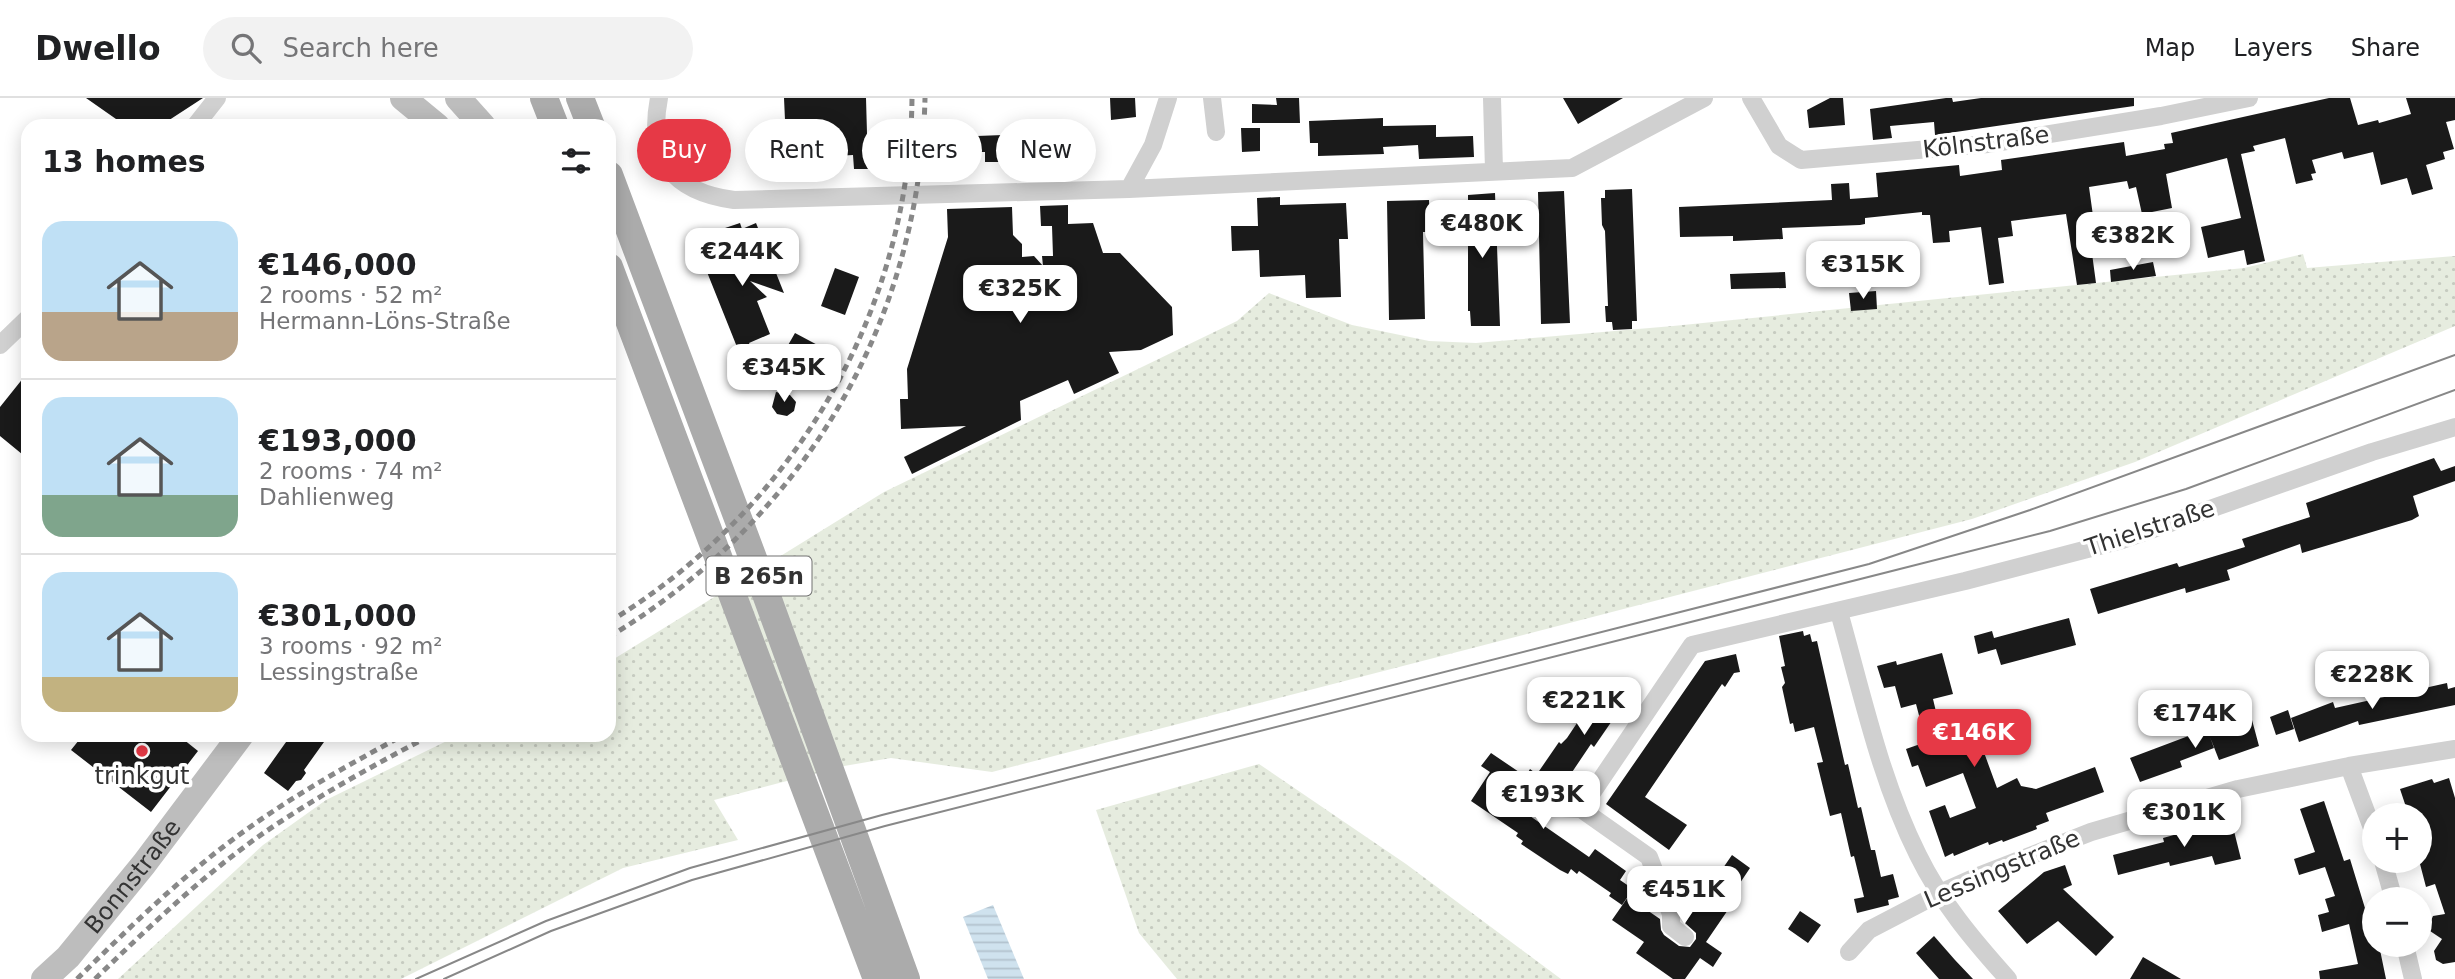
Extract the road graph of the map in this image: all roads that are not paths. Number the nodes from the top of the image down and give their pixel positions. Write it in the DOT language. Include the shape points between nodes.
graph roads {
  1 [pos="216,98"];
  2 [pos="403,98"];
  3 [pos="458,98"];
  4 [pos="544,98"];
  5 [pos="580,98"];
  6 [pos="659,98"];
  7 [pos="1168,98"];
  8 [pos="1212,98"];
  9 [pos="1492,98"];
  10 [pos="1704,98"];
  11 [pos="1751,98"];
  12 [pos="2249,98"];
  13 [pos="200,119"];
  14 [pos="428,119"];
  15 [pos="477,119"];
  16 [pos="552,119"];
  17 [pos="588,119"];
  18 [pos="1216,132"];
  19 [pos="1494,170"];
  20 [pos="1129,189"];
  21 [pos="616,193"];
  22 [pos="616,286"];
  23 [pos="21,325"];
  24 [pos="0,345"];
  25 [pos="2455,427"];
  26 [pos="1839,612"];
  27 [pos="236,742"];
  28 [pos="2455,749"];
  29 [pos="2349,766"];
  30 [pos="1526,785"];
  31 [pos="2363,803"];
  32 [pos="1581,809"];
  33 [pos="1940,893"];
  34 [pos="1685,937"];
  35 [pos="1849,951"];
  36 [pos="2408,957"];
  37 [pos="44,979"];
  38 [pos="877,979"];
  39 [pos="906,979"];
  40 [pos="2008,979"];
  41 [pos="2413,979"];
  1 -- 13 [label="street"];
  2 -- 14 [label="main road"];
  3 -- 15 [label="main road"];
  4 -- 16 [label="main road"];
  5 -- 17 [label="main road"];
  6 -- 20 [label="street" via="655,135 661,154 671,171 695,191 713,197"];
  7 -- 20 [label="street" via="1153,145"];
  8 -- 18 [label="street"];
  9 -- 19 [label="street"];
  10 -- 19 [label="street" via="1572,168"];
  11 -- 12 [label="street, Kölnstraße" via="1779,146 1801,160 1988,144"];
  19 -- 20 [label="street"];
  21 -- 39 [label="main road, B 265n"];
  22 -- 38 [label="main road, B 265n"];
  23 -- 24 [label="street"];
  25 -- 26 [label="street, Thielstraße" via="2123,540"];
  26 -- 32 [label="street, Thielstraße" via="1692,645"];
  26 -- 33 [label="street" via="1892,794"];
  27 -- 37 [label="main road, Bonnstraße" via="144,864 68,957"];
  28 -- 29 [label="street, Lessingstraße"];
  29 -- 31 [label="street"];
  29 -- 33 [label="street, Lessingstraße" via="2238,789 2091,832"];
  30 -- 32 [label="street" via="1562,808"];
  32 -- 34 [label="street" via="1649,857 1671,914 1671,926"];
  33 -- 35 [label="street, Lessingstraße" via="1869,930"];
  33 -- 40 [label="street" via="1966,933"];
  36 -- 41 [label="street"];
}
